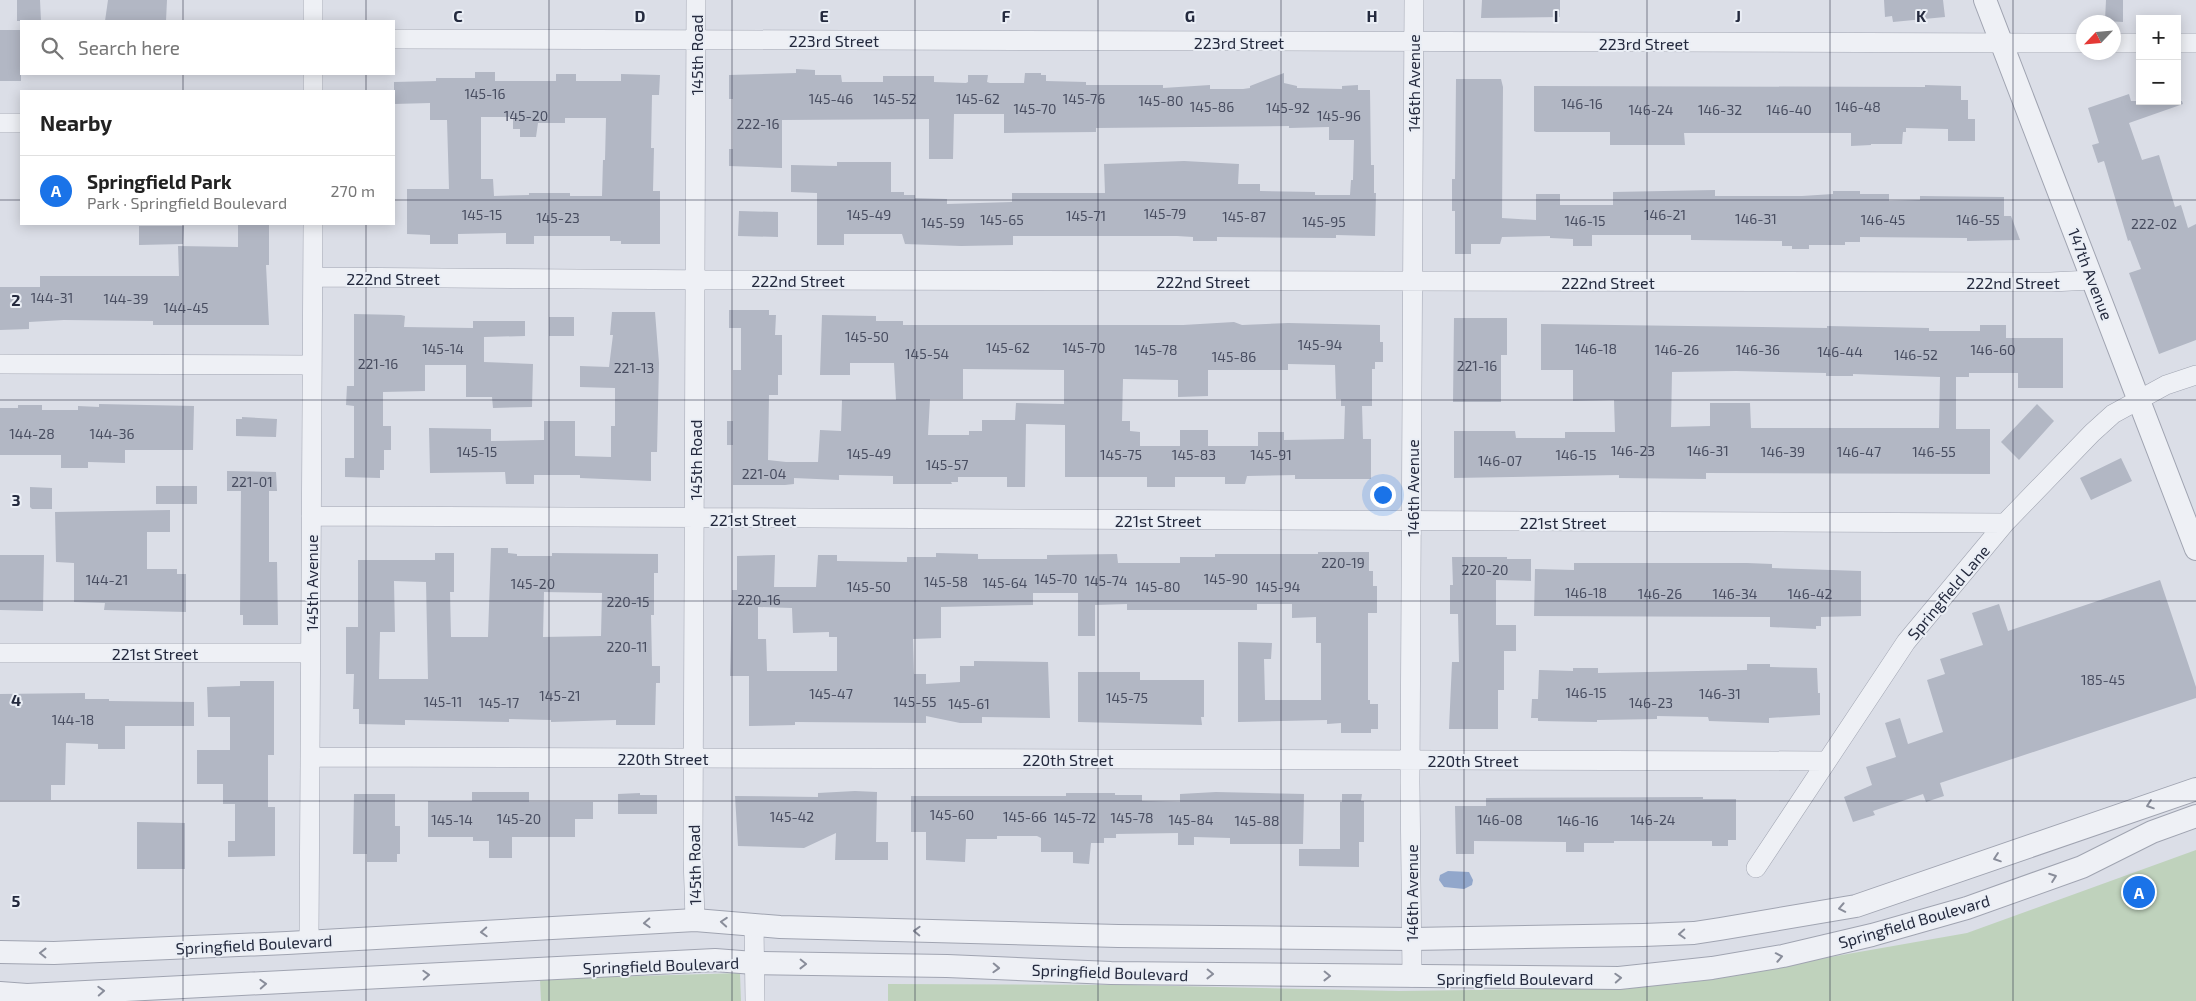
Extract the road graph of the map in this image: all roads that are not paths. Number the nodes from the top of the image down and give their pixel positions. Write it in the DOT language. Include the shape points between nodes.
graph roads {
  1 [pos="313,0"];
  2 [pos="696,0"];
  3 [pos="1414,0"];
  4 [pos="1985,0"];
  5 [pos="313,20"];
  6 [pos="395,39"];
  7 [pos="696,40"];
  8 [pos="1413,43"];
  9 [pos="2076,43"];
  10 [pos="2121,43"];
  11 [pos="2136,43"];
  12 [pos="2181,43"];
  13 [pos="2196,43"];
  14 [pos="2001,44"];
  15 [pos="313,75"];
  16 [pos="313,90"];
  17 [pos="0,123"];
  18 [pos="20,123"];
  19 [pos="313,225"];
  20 [pos="312,277"];
  21 [pos="696,280"];
  22 [pos="2092,280"];
  23 [pos="1413,282"];
  24 [pos="0,364"];
  25 [pos="312,365"];
  26 [pos="2196,375"];
  27 [pos="2140,399"];
  28 [pos="311,516"];
  29 [pos="695,519"];
  30 [pos="1412,521"];
  31 [pos="2005,523"];
  32 [pos="2196,549"];
  33 [pos="0,653"];
  34 [pos="310,653"];
  35 [pos="310,757"];
  36 [pos="694,758"];
  37 [pos="1410,760"];
  38 [pos="1826,761"];
  39 [pos="2196,789"];
  40 [pos="2196,816"];
  41 [pos="1756,868"];
  42 [pos="695,920"];
  43 [pos="754,924"];
  44 [pos="1411,939"];
  45 [pos="309,942"];
  46 [pos="0,952"];
  47 [pos="754,963"];
  48 [pos="1412,977"];
  49 [pos="0,993"];
  50 [pos="755,1001"];
  1 -- 5 [label="street"];
  2 -- 7 [label="street, 145th Road"];
  3 -- 8 [label="street, 146th Avenue"];
  4 -- 14 [label="street, 147th Avenue"];
  6 -- 7 [label="street, 223rd Street"];
  7 -- 8 [label="street, 223rd Street"];
  7 -- 21 [label="street, 145th Road"];
  8 -- 14 [label="street, 223rd Street"];
  8 -- 23 [label="street, 146th Avenue"];
  9 -- 14 [label="street, 223rd Street"];
  10 -- 11 [label="street"];
  12 -- 13 [label="street"];
  14 -- 22 [label="street, 147th Avenue"];
  15 -- 16 [label="street"];
  17 -- 18 [label="street"];
  19 -- 20 [label="street, 145th Avenue"];
  20 -- 21 [label="street, 222nd Street"];
  20 -- 25 [label="street, 145th Avenue"];
  21 -- 23 [label="street, 222nd Street"];
  21 -- 29 [label="street, 145th Road"];
  22 -- 23 [label="street, 222nd Street"];
  22 -- 27 [label="street, 147th Avenue"];
  23 -- 30 [label="street, 146th Avenue"];
  24 -- 25 [label="street"];
  25 -- 28 [label="street, 145th Avenue"];
  26 -- 27 [label="street, Springfield Lane" via="2166,384"];
  27 -- 31 [label="street, Springfield Lane" via="2113,414 2092,433"];
  27 -- 32 [label="street, 147th Avenue"];
  28 -- 29 [label="street, 221st Street"];
  28 -- 34 [label="street, 145th Avenue"];
  29 -- 30 [label="street, 221st Street"];
  29 -- 36 [label="street, 145th Road"];
  30 -- 31 [label="street, 221st Street"];
  30 -- 37 [label="street, 146th Avenue"];
  31 -- 38 [label="street, Springfield Lane" via="1906,642"];
  33 -- 34 [label="street, 221st Street"];
  34 -- 35 [label="street, 145th Avenue"];
  35 -- 36 [label="street, 220th Street"];
  35 -- 45 [label="street, 145th Avenue"];
  36 -- 37 [label="street, 220th Street"];
  36 -- 42 [label="street, 145th Road"];
  37 -- 38 [label="street, 220th Street"];
  37 -- 44 [label="street, 146th Avenue"];
  38 -- 41 [label="street, Springfield Lane"];
  39 -- 44 [label="street, Springfield Boulevard, one-way" via="1856,906 1694,933"];
  48 -- 40 [label="street, Springfield Boulevard, one-way" via="1619,978 1783,956 1967,908 2082,867 2152,832"];
  43 -- 42 [label="street, Springfield Boulevard, one-way"];
  42 -- 45 [label="street, Springfield Boulevard, one-way"];
  44 -- 43 [label="street, Springfield Boulevard, one-way" via="1118,936 789,928"];
  43 -- 47 [label="street"];
  44 -- 48 [label="street, 146th Avenue"];
  45 -- 46 [label="street, Springfield Boulevard, one-way" via="54,953"];
  47 -- 48 [label="street, Springfield Boulevard, one-way"];
  49 -- 47 [label="street, Springfield Boulevard, one-way" via="46,994 715,960"];
  47 -- 50 [label="street"];
}
